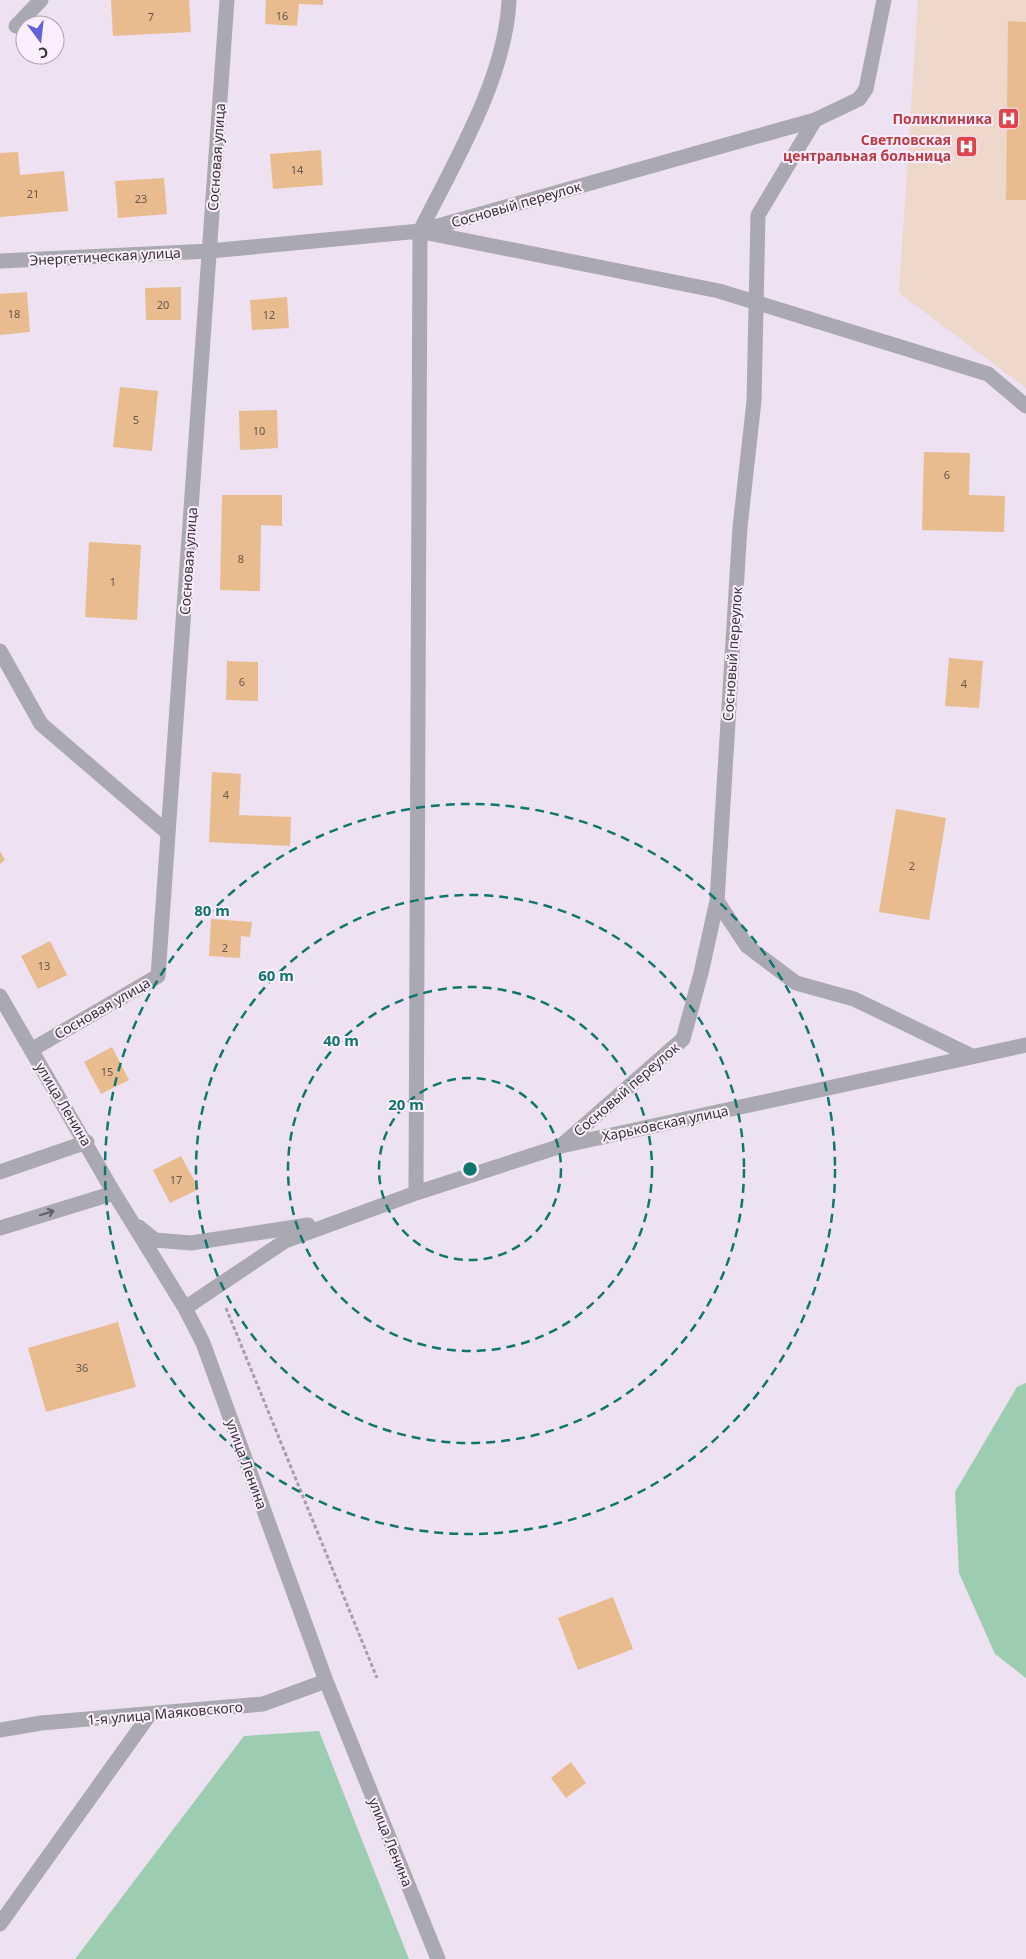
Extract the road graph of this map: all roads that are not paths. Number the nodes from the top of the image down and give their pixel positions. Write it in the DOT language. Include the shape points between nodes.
graph roads {
  1 [pos="41,0"];
  2 [pos="227,0"];
  3 [pos="509,0"];
  4 [pos="884,0"];
  5 [pos="27,15"];
  6 [pos="815,120"];
  7 [pos="420,231"];
  8 [pos="210,251"];
  9 [pos="0,261"];
  10 [pos="756,302"];
  11 [pos="1026,406"];
  12 [pos="0,651"];
  13 [pos="168,833"];
  14 [pos="717,902"];
  15 [pos="0,996"];
  16 [pos="1026,1045"];
  17 [pos="31,1050"];
  18 [pos="972,1056"];
  19 [pos="87,1142"];
  20 [pos="561,1146"];
  21 [pos="0,1172"];
  22 [pos="114,1193"];
  23 [pos="416,1193"];
  24 [pos="344,1220"];
  25 [pos="132,1223"];
  26 [pos="0,1228"];
  27 [pos="185,1308"];
  28 [pos="326,1681"];
  29 [pos="150,1714"];
  30 [pos="0,1730"];
  31 [pos="0,1924"];
  32 [pos="438,1959"];
  1 -- 5 [label="street"];
  2 -- 8 [label="street, Сосновая улица"];
  3 -- 7 [label="street" via="508,22 485,98"];
  4 -- 6 [label="street, Сосновый переулок" via="866,88 859,99"];
  6 -- 7 [label="street, Сосновый переулок"];
  6 -- 10 [label="street, Сосновый переулок" via="758,214"];
  7 -- 8 [label="street, Сосновый переулок"];
  7 -- 10 [label="street" via="719,291"];
  7 -- 23 [label="street"];
  8 -- 9 [label="street, Энергетическая улица"];
  8 -- 13 [label="street, Сосновая улица"];
  10 -- 11 [label="street" via="988,374"];
  10 -- 14 [label="street, Сосновый переулок" via="754,401 740,527"];
  12 -- 13 [label="street" via="41,724"];
  13 -- 17 [label="street, Сосновая улица" via="158,976"];
  14 -- 18 [label="street" via="747,946 796,983 854,999"];
  14 -- 20 [label="street, Сосновый переулок" via="683,1039"];
  15 -- 17 [label="street, улица Ленина"];
  16 -- 18 [label="street, Харьковская улица"];
  17 -- 19 [label="street, улица Ленина"];
  18 -- 20 [label="street, Харьковская улица"];
  19 -- 21 [label="street"];
  19 -- 22 [label="street, улица Ленина"];
  20 -- 23 [label="street, Харьковская улица"];
  22 -- 25 [label="street, улица Ленина"];
  26 -- 22 [label="street, one-way"];
  23 -- 24 [label="street, Харьковская улица"];
  24 -- 25 [label="street" via="191,1243 155,1240"];
  24 -- 27 [label="street, Харьковская улица" via="285,1241"];
  25 -- 27 [label="street, улица Ленина"];
  27 -- 28 [label="street, улица Ленина" via="203,1343"];
  28 -- 29 [label="street, 1-я улица Маяковского" via="263,1704"];
  28 -- 32 [label="street, улица Ленина"];
  29 -- 30 [label="street, 1-я улица Маяковского" via="41,1723"];
  29 -- 31 [label="street"];
}
